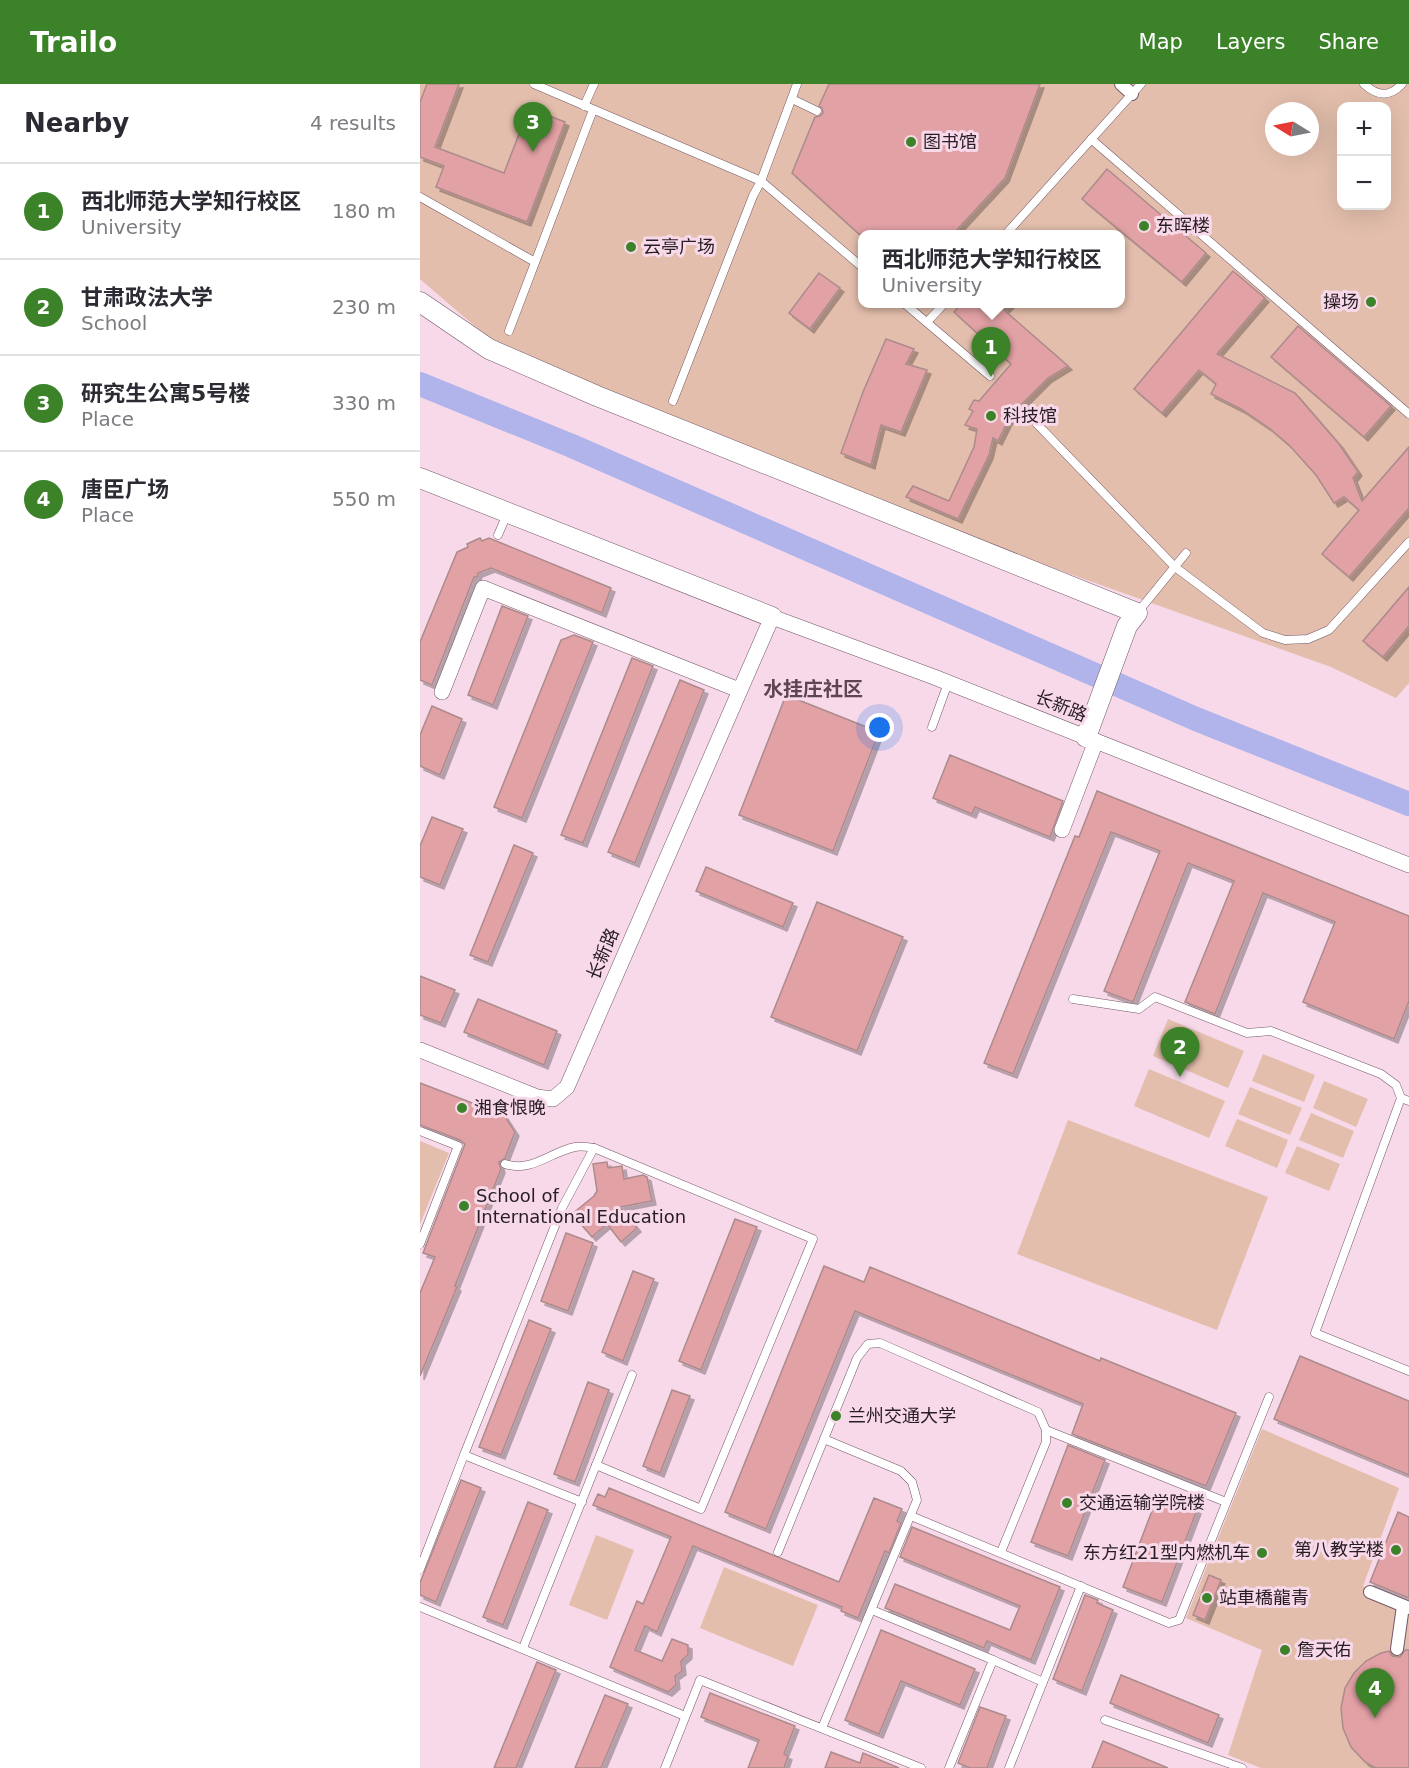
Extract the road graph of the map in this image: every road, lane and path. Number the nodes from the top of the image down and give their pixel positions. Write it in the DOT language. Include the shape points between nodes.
graph roads {
  1 [pos="534,84"];
  2 [pos="594,84"];
  3 [pos="797,84"];
  4 [pos="1121,84"];
  5 [pos="1141,84"];
  6 [pos="1364,84"];
  7 [pos="1402,84"];
  8 [pos="1132,94"];
  9 [pos="792,99"];
  10 [pos="589,108"];
  11 [pos="817,111"];
  12 [pos="1091,140"];
  13 [pos="762,181"];
  14 [pos="420,197"];
  15 [pos="1010,230"];
  16 [pos="535,262"];
  17 [pos="858,264"];
  18 [pos="420,302"];
  19 [pos="911,308"];
  20 [pos="940,308"];
  21 [pos="927,322"];
  22 [pos="509,331"];
  23 [pos="990,376"];
  24 [pos="673,401"];
  25 [pos="1409,414"];
  26 [pos="1037,424"];
  27 [pos="420,478"];
  28 [pos="507,513"];
  29 [pos="498,535"];
  30 [pos="1409,542"];
  31 [pos="1186,553"];
  32 [pos="1175,567"];
  33 [pos="1137,614"];
  34 [pos="771,617"];
  35 [pos="948,682"];
  36 [pos="739,690"];
  37 [pos="442,692"];
  38 [pos="932,727"];
  39 [pos="1091,739"];
  40 [pos="1062,830"];
  41 [pos="1409,865"];
  42 [pos="1073,999"];
  43 [pos="420,1050"];
  44 [pos="1401,1098"];
  45 [pos="1409,1101"];
  46 [pos="420,1131"];
  47 [pos="594,1148"];
  48 [pos="506,1164"];
  49 [pos="420,1242"];
  50 [pos="1409,1371"];
  51 [pos="632,1375"];
  52 [pos="1269,1397"];
  53 [pos="1046,1430"];
  54 [pos="824,1439"];
  55 [pos="464,1455"];
  56 [pos="596,1465"];
  57 [pos="582,1502"];
  58 [pos="1226,1502"];
  59 [pos="911,1516"];
  60 [pos="778,1552"];
  61 [pos="1001,1552"];
  62 [pos="420,1569"];
  63 [pos="1081,1586"];
  64 [pos="1370,1592"];
  65 [pos="420,1607"];
  66 [pos="1406,1607"];
  67 [pos="872,1610"];
  68 [pos="523,1648"];
  69 [pos="1397,1649"];
  70 [pos="993,1660"];
  71 [pos="1043,1682"];
  72 [pos="686,1716"];
  73 [pos="1105,1720"];
  74 [pos="822,1728"];
  75 [pos="664,1768"];
  76 [pos="921,1768"];
  77 [pos="949,1768"];
  78 [pos="1009,1768"];
  79 [pos="1242,1768"];
  1 -- 10 [label="lane"];
  2 -- 10 [label="lane"];
  3 -- 9 [label="lane"];
  4 -- 8 [label="street"];
  5 -- 8 [label="lane"];
  6 -- 7 [label="lane" via="1383,94 1396,91"];
  8 -- 12 [label="lane"];
  9 -- 11 [label="lane"];
  9 -- 13 [label="lane"];
  10 -- 13 [label="lane"];
  10 -- 16 [label="lane"];
  12 -- 15 [label="lane"];
  12 -- 25 [label="lane"];
  13 -- 17 [label="lane"];
  13 -- 24 [label="lane"];
  14 -- 16 [label="lane"];
  16 -- 22 [label="lane"];
  18 -- 33 [label="street" via="489,349 597,396"];
  19 -- 21 [label="lane"];
  20 -- 21 [label="lane"];
  21 -- 23 [label="lane"];
  26 -- 32 [label="lane"];
  27 -- 28 [label="street"];
  28 -- 29 [label="lane"];
  28 -- 34 [label="street"];
  30 -- 32 [label="lane" via="1329,630 1308,639 1285,640 1263,633"];
  31 -- 32 [label="lane"];
  32 -- 33 [label="lane"];
  33 -- 39 [label="street" via="1127,626 1102,694"];
  34 -- 35 [label="street, 长新路"];
  34 -- 36 [label="street, 长新路"];
  35 -- 38 [label="lane"];
  35 -- 39 [label="street, 长新路"];
  36 -- 37 [label="street" via="483,588"];
  36 -- 43 [label="street, 长新路" via="567,1087 553,1099 537,1097"];
  39 -- 40 [label="street"];
  39 -- 41 [label="street, 长新路"];
  42 -- 44 [label="lane" via="1139,1009 1155,997 1247,1033 1271,1031 1381,1074 1396,1084"];
  44 -- 45 [label="lane"];
  44 -- 50 [label="lane" via="1315,1333"];
  46 -- 49 [label="lane" via="460,1147"];
  47 -- 48 [label="lane" via="576,1147 531,1166"];
  47 -- 55 [label="lane" via="562,1208"];
  47 -- 56 [label="lane" via="813,1239 701,1509"];
  51 -- 56 [label="lane"];
  52 -- 58 [label="lane"];
  53 -- 54 [label="lane" via="1038,1412 880,1343 868,1344 857,1358"];
  53 -- 58 [label="lane"];
  53 -- 61 [label="lane" via="1046,1442"];
  54 -- 59 [label="lane" via="907,1476 917,1500"];
  54 -- 60 [label="lane"];
  55 -- 57 [label="lane"];
  55 -- 62 [label="lane"];
  56 -- 57 [label="lane"];
  57 -- 68 [label="lane"];
  58 -- 63 [label="lane" via="1179,1620 1169,1623"];
  59 -- 61 [label="lane"];
  59 -- 67 [label="lane"];
  61 -- 63 [label="lane"];
  63 -- 71 [label="lane"];
  64 -- 66 [label="street"];
  65 -- 68 [label="lane"];
  66 -- 69 [label="street"];
  67 -- 70 [label="lane"];
  67 -- 74 [label="lane"];
  68 -- 72 [label="lane"];
  70 -- 71 [label="lane"];
  70 -- 77 [label="lane"];
  71 -- 78 [label="lane"];
  72 -- 74 [label="lane" via="700,1680"];
  72 -- 75 [label="lane"];
  73 -- 79 [label="lane"];
  74 -- 76 [label="lane"];
}
